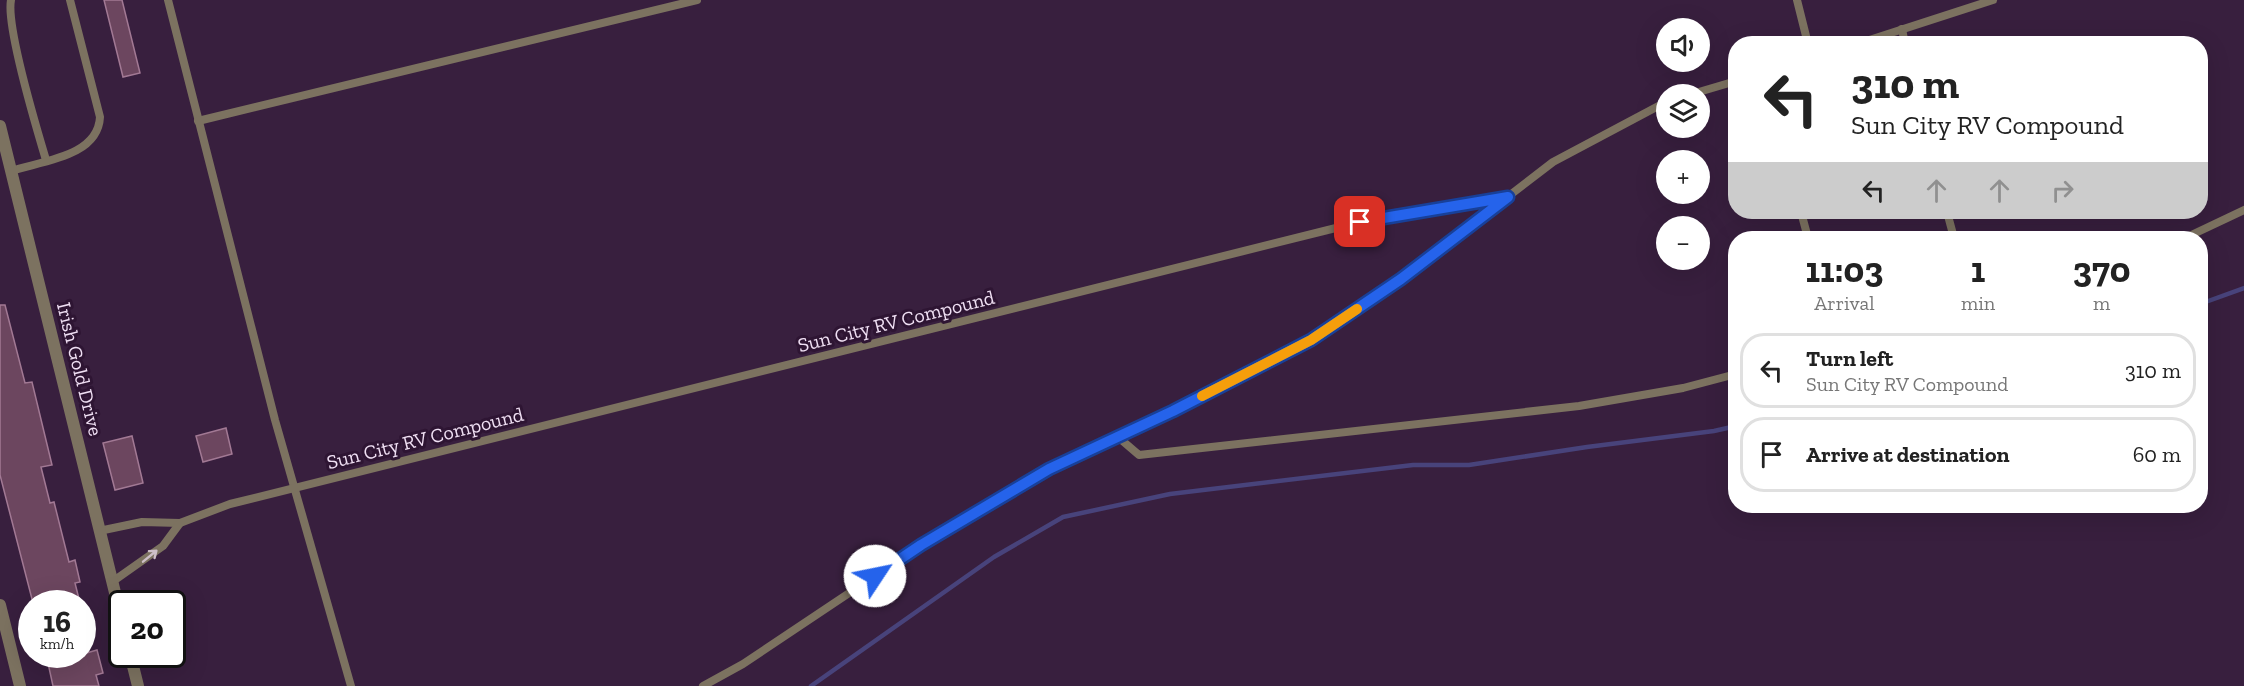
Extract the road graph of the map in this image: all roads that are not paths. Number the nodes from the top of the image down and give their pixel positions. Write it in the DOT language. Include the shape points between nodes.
graph roads {
  1 [pos="11,0"];
  2 [pos="70,0"];
  3 [pos="168,0"];
  4 [pos="697,0"];
  5 [pos="1797,0"];
  6 [pos="1993,0"];
  7 [pos="1983,2"];
  8 [pos="1902,29"];
  9 [pos="1806,36"];
  10 [pos="1881,36"];
  11 [pos="1903,36"];
  12 [pos="1728,83"];
  13 [pos="1710,89"];
  14 [pos="1656,107"];
  15 [pos="198,121"];
  16 [pos="0,126"];
  17 [pos="46,160"];
  18 [pos="11,171"];
  19 [pos="1508,197"];
  20 [pos="2244,210"];
  21 [pos="2200,231"];
  22 [pos="1728,376"];
  23 [pos="1118,437"];
  24 [pos="295,487"];
  25 [pos="180,523"];
  26 [pos="99,531"];
  27 [pos="112,582"];
  28 [pos="114,590"];
  29 [pos="0,605"];
  30 [pos="134,668"];
  31 [pos="20,686"];
  32 [pos="138,686"];
  33 [pos="351,686"];
  34 [pos="703,686"];
  1 -- 17 [label="lane" via="16,40"];
  2 -- 17 [label="lane" via="100,127 79,150"];
  3 -- 15 [label="lane"];
  4 -- 15 [label="lane"];
  5 -- 9 [label="lane"];
  6 -- 7 [label="lane"];
  7 -- 8 [label="lane"];
  8 -- 10 [label="lane"];
  8 -- 11 [label="lane"];
  12 -- 13 [label="lane"];
  14 -- 19 [label="lane, Sun City RV Compound" via="1552,162"];
  15 -- 24 [label="lane"];
  16 -- 18 [label="street, Irish Gold Drive"];
  17 -- 18 [label="lane"];
  18 -- 26 [label="street, Irish Gold Drive"];
  19 -- 23 [label="lane, Sun City RV Compound" via="1401,279 1311,340"];
  19 -- 24 [label="lane, Sun City RV Compound" via="1380,217"];
  20 -- 21 [label="lane"];
  22 -- 23 [label="lane" via="1579,406 1139,455"];
  23 -- 34 [label="lane, Sun City RV Compound" via="1049,469 921,545"];
  24 -- 25 [label="lane, Sun City RV Compound" via="230,504"];
  24 -- 33 [label="lane"];
  25 -- 26 [label="lane" via="142,522"];
  27 -- 25 [label="lane, one-way" via="163,546"];
  26 -- 27 [label="street, Irish Gold Drive"];
  27 -- 28 [label="street, Irish Gold Drive"];
  29 -- 31 [label="street"];
  30 -- 32 [label="street"];
}
